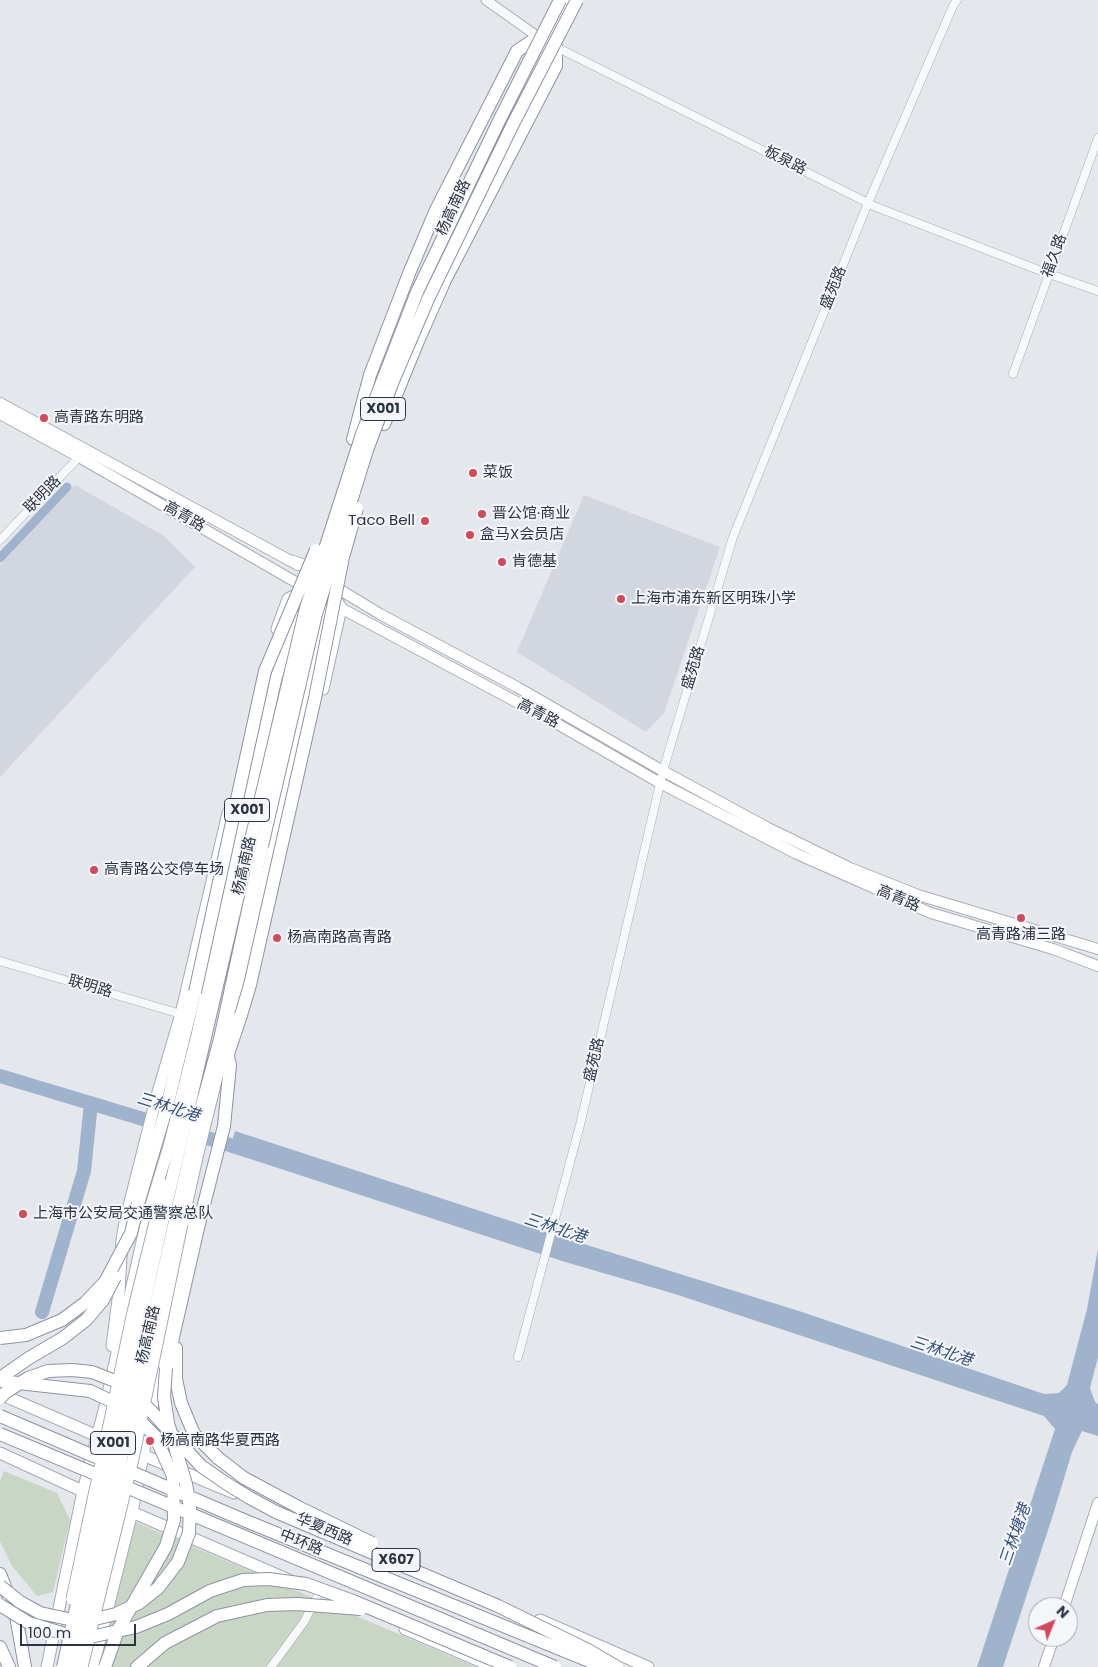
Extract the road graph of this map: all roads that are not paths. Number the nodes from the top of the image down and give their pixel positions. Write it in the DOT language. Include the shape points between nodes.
graph roads {
  1 [pos="486,0"];
  2 [pos="558,0"];
  3 [pos="569,0"];
  4 [pos="579,0"];
  5 [pos="955,3"];
  6 [pos="547,42"];
  7 [pos="1098,138"];
  8 [pos="868,203"];
  9 [pos="1048,274"];
  10 [pos="1098,291"];
  11 [pos="1013,374"];
  12 [pos="393,381"];
  13 [pos="0,402"];
  14 [pos="371,409"];
  15 [pos="0,414"];
  16 [pos="384,424"];
  17 [pos="353,440"];
  18 [pos="82,453"];
  19 [pos="341,486"];
  20 [pos="0,540"];
  21 [pos="319,553"];
  22 [pos="297,564"];
  23 [pos="313,574"];
  24 [pos="327,582"];
  25 [pos="307,588"];
  26 [pos="328,601"];
  27 [pos="341,608"];
  28 [pos="663,771"];
  29 [pos="660,783"];
  30 [pos="256,845"];
  31 [pos="1098,949"];
  32 [pos="0,961"];
  33 [pos="1098,966"];
  34 [pos="246,975"];
  35 [pos="240,987"];
  36 [pos="228,1004"];
  37 [pos="181,1014"];
  38 [pos="201,1036"];
  39 [pos="184,1041"];
  40 [pos="228,1054"];
  41 [pos="180,1055"];
  42 [pos="163,1077"];
  43 [pos="182,1110"];
  44 [pos="184,1150"];
  45 [pos="190,1186"];
  46 [pos="169,1220"];
  47 [pos="131,1232"];
  48 [pos="184,1289"];
  49 [pos="0,1338"];
  50 [pos="518,1357"];
  51 [pos="0,1380"];
  52 [pos="0,1396"];
  53 [pos="105,1407"];
  54 [pos="0,1416"];
  55 [pos="0,1434"];
  56 [pos="97,1436"];
  57 [pos="0,1453"];
  58 [pos="144,1455"];
  59 [pos="83,1491"];
  60 [pos="1098,1503"];
  61 [pos="132,1512"];
  62 [pos="407,1567"];
  63 [pos="0,1574"];
  64 [pos="0,1586"];
  65 [pos="319,1593"];
  66 [pos="1067,1597"];
  67 [pos="0,1604"];
  68 [pos="376,1611"];
  69 [pos="0,1647"];
  70 [pos="1051,1647"];
  71 [pos="9,1667"];
  72 [pos="25,1667"];
  73 [pos="47,1667"];
  74 [pos="57,1667"];
  75 [pos="63,1667"];
  76 [pos="74,1667"];
  77 [pos="82,1667"];
  78 [pos="93,1667"];
  79 [pos="105,1667"];
  80 [pos="137,1667"];
  81 [pos="271,1667"];
  82 [pos="494,1667"];
  83 [pos="510,1667"];
  84 [pos="555,1667"];
  85 [pos="604,1667"];
  86 [pos="618,1667"];
  87 [pos="648,1667"];
  88 [pos="1044,1667"];
  1 -- 6 [label="street, 板泉路"];
  2 -- 6 [label="main road, 杨高南路 / X001"];
  2 -- 14 [label="highway, 杨高南路 / X001, bridge" via="417,292"];
  3 -- 6 [label="main road, 杨高南路"];
  4 -- 6 [label="main road, 杨高南路 / X001"];
  4 -- 12 [label="highway, 杨高南路 / X001, bridge" via="513,124 429,297"];
  5 -- 8 [label="street, 盛苑路"];
  6 -- 8 [label="street, 板泉路"];
  6 -- 16 [label="highway" via="556,66 445,280"];
  6 -- 17 [label="highway" via="517,51 436,210 370,375"];
  6 -- 19 [label="main road, 杨高南路 / X001" via="416,288"];
  6 -- 24 [label="main road, 杨高南路 / X001" via="527,103 432,297 390,396"];
  7 -- 9 [label="street, 福久路"];
  8 -- 9 [label="street, 板泉路"];
  8 -- 28 [label="street, 盛苑路" via="733,537"];
  9 -- 10 [label="street, 板泉路"];
  9 -- 11 [label="street, 福久路"];
  12 -- 16 [label="highway, 杨高南路 / X001, bridge"];
  12 -- 30 [label="highway, 杨高南路 / X001, bridge" via="367,450 316,614"];
  13 -- 18 [label="main road, 高青路"];
  14 -- 17 [label="highway, 杨高南路 / X001, bridge"];
  14 -- 30 [label="highway, 杨高南路 / X001, bridge" via="306,608"];
  15 -- 18 [label="main road, 高青路"];
  16 -- 40 [label="highway, 杨高南路 / X001, bridge" via="343,557 315,698 250,985"];
  17 -- 39 [label="highway, 杨高南路 / X001, bridge" via="320,542 266,671"];
  18 -- 20 [label="street, 联明路"];
  18 -- 22 [label="main road, 高青路"];
  18 -- 25 [label="main road, 高青路"];
  19 -- 21 [label="main road, 杨高南路"];
  19 -- 23 [label="main road, 杨高南路"];
  21 -- 22 [label="main road" via="309,565"];
  21 -- 23 [label="main road, 杨高南路"];
  22 -- 23 [label="main road"];
  23 -- 24 [label="main road, 高青路"];
  23 -- 25 [label="main road, 杨高南路"];
  23 -- 26 [label="main road"];
  23 -- 27 [label="main road"];
  24 -- 27 [label="main road"];
  24 -- 28 [label="main road, 高青路"];
  25 -- 26 [label="main road, 高青路"];
  25 -- 37 [label="main road, 杨高南路 / X001" via="288,599 262,666"];
  25 -- 38 [label="main road, 杨高南路 / X001" via="276,678"];
  26 -- 27 [label="main road, 高青路"];
  26 -- 34 [label="main road, 杨高南路 / X001"];
  27 -- 29 [label="main road, 高青路"];
  27 -- 34 [label="main road, X001" via="263,950"];
  28 -- 29 [label="street, 盛苑路"];
  28 -- 31 [label="main road, 高青路" via="768,828 899,889"];
  29 -- 33 [label="main road, 高青路" via="797,854 906,903"];
  29 -- 50 [label="street, 盛苑路" via="580,1125"];
  30 -- 36 [label="highway, 杨高南路 / X001"];
  30 -- 38 [label="highway, 杨高南路 / X001"];
  32 -- 37 [label="street, 联明路"];
  34 -- 35 [label="main road, 杨高南路 / X001"];
  35 -- 36 [label="main road, 杨高南路 / X001"];
  35 -- 40 [label="main road, 杨高南路 / X001"];
  36 -- 43 [label="highway, 杨高南路 / X001" via="220,1039"];
  37 -- 42 [label="main road, X001"];
  38 -- 41 [label="main road, 杨高南路"];
  38 -- 43 [label="highway, 杨高南路 / X001"];
  38 -- 43 [label="main road, 杨高南路 / X001" via="190,1065"];
  39 -- 41 [label="highway, 杨高南路 / X001"];
  39 -- 42 [label="main road, 杨高南路"];
  40 -- 43 [label="main road, 杨高南路 / X001"];
  40 -- 48 [label="highway, X001" via="224,1126"];
  41 -- 43 [label="highway, X001"];
  42 -- 43 [label="main road, X001"];
  43 -- 44 [label="highway, 杨高南路 / X001"];
  43 -- 44 [label="main road, 杨高南路 / X001"];
  43 -- 47 [label="highway, X001, bridge" via="138,1204"];
  43 -- 53 [label="main road, 杨高南路 / X001" via="146,1137 122,1240"];
  44 -- 45 [label="main road, 杨高南路 / X001"];
  44 -- 46 [label="highway, 杨高南路 / X001"];
  44 -- 46 [label="highway, 杨高南路 / X001" via="175,1168"];
  44 -- 53 [label="main road, 杨高南路 / X001" via="148,1215"];
  45 -- 46 [label="main road, 杨高南路 / X001"];
  45 -- 58 [label="main road, 杨高南路 / X001" via="190,1226"];
  46 -- 74 [label="main road, 杨高南路 / X001, bridge" via="133,1312"];
  46 -- 75 [label="highway, 杨高南路 / X001, bridge"];
  46 -- 76 [label="highway, 杨高南路 / X001, bridge"];
  46 -- 77 [label="main road, 杨高南路 / X001, bridge" via="131,1468"];
  47 -- 49 [label="highway, bridge" via="105,1282 85,1303 62,1320 26,1336"];
  47 -- 51 [label="highway, bridge" via="119,1270 104,1300 63,1338"];
  48 -- 62 [label="highway, bridge" via="175,1356 176,1379 181,1404 194,1434 244,1478 373,1544"];
  48 -- 64 [label="highway, X001, bridge" via="166,1368 164,1397 190,1507 189,1533 178,1562 158,1588 139,1604 95,1619 73,1620 40,1613"];
  51 -- 79 [label="highway, bridge" via="90,1391 128,1409 155,1436 173,1476 174,1520 166,1546 118,1630"];
  52 -- 56 [label="main road, 华夏西路 / X607"];
  52 -- 62 [label="highway, bridge" via="28,1378 48,1371 92,1372 115,1381 139,1399 201,1466 227,1484 276,1512"];
  53 -- 56 [label="main road, 杨高南路 / X001"];
  54 -- 85 [label="highway, 中环路, bridge"];
  55 -- 84 [label="highway, 中环路, bridge"];
  56 -- 58 [label="main road, 华夏西路 / X607"];
  56 -- 59 [label="main road, 杨高南路"];
  57 -- 59 [label="main road"];
  58 -- 61 [label="main road, 杨高南路 / X001"];
  58 -- 87 [label="main road, 华夏西路 / X607"];
  59 -- 61 [label="main road"];
  59 -- 73 [label="main road, 杨高南路"];
  60 -- 66 [label="main road"];
  61 -- 65 [label="main road"];
  61 -- 78 [label="main road, 杨高南路 / X001"];
  62 -- 86 [label="highway, bridge" via="498,1606"];
  63 -- 72 [label="highway, bridge" via="16,1616"];
  65 -- 81 [label="street" via="304,1622"];
  65 -- 82 [label="main road"];
  67 -- 68 [label="highway, bridge" via="29,1623 65,1634 95,1636 136,1627 210,1591 243,1580 269,1579 306,1584"];
  68 -- 80 [label="highway, bridge" via="297,1604 267,1605 217,1616 165,1642"];
  68 -- 83 [label="highway, bridge"];
  69 -- 71 [label="highway"];
  70 -- 88 [label="main road"];
}
